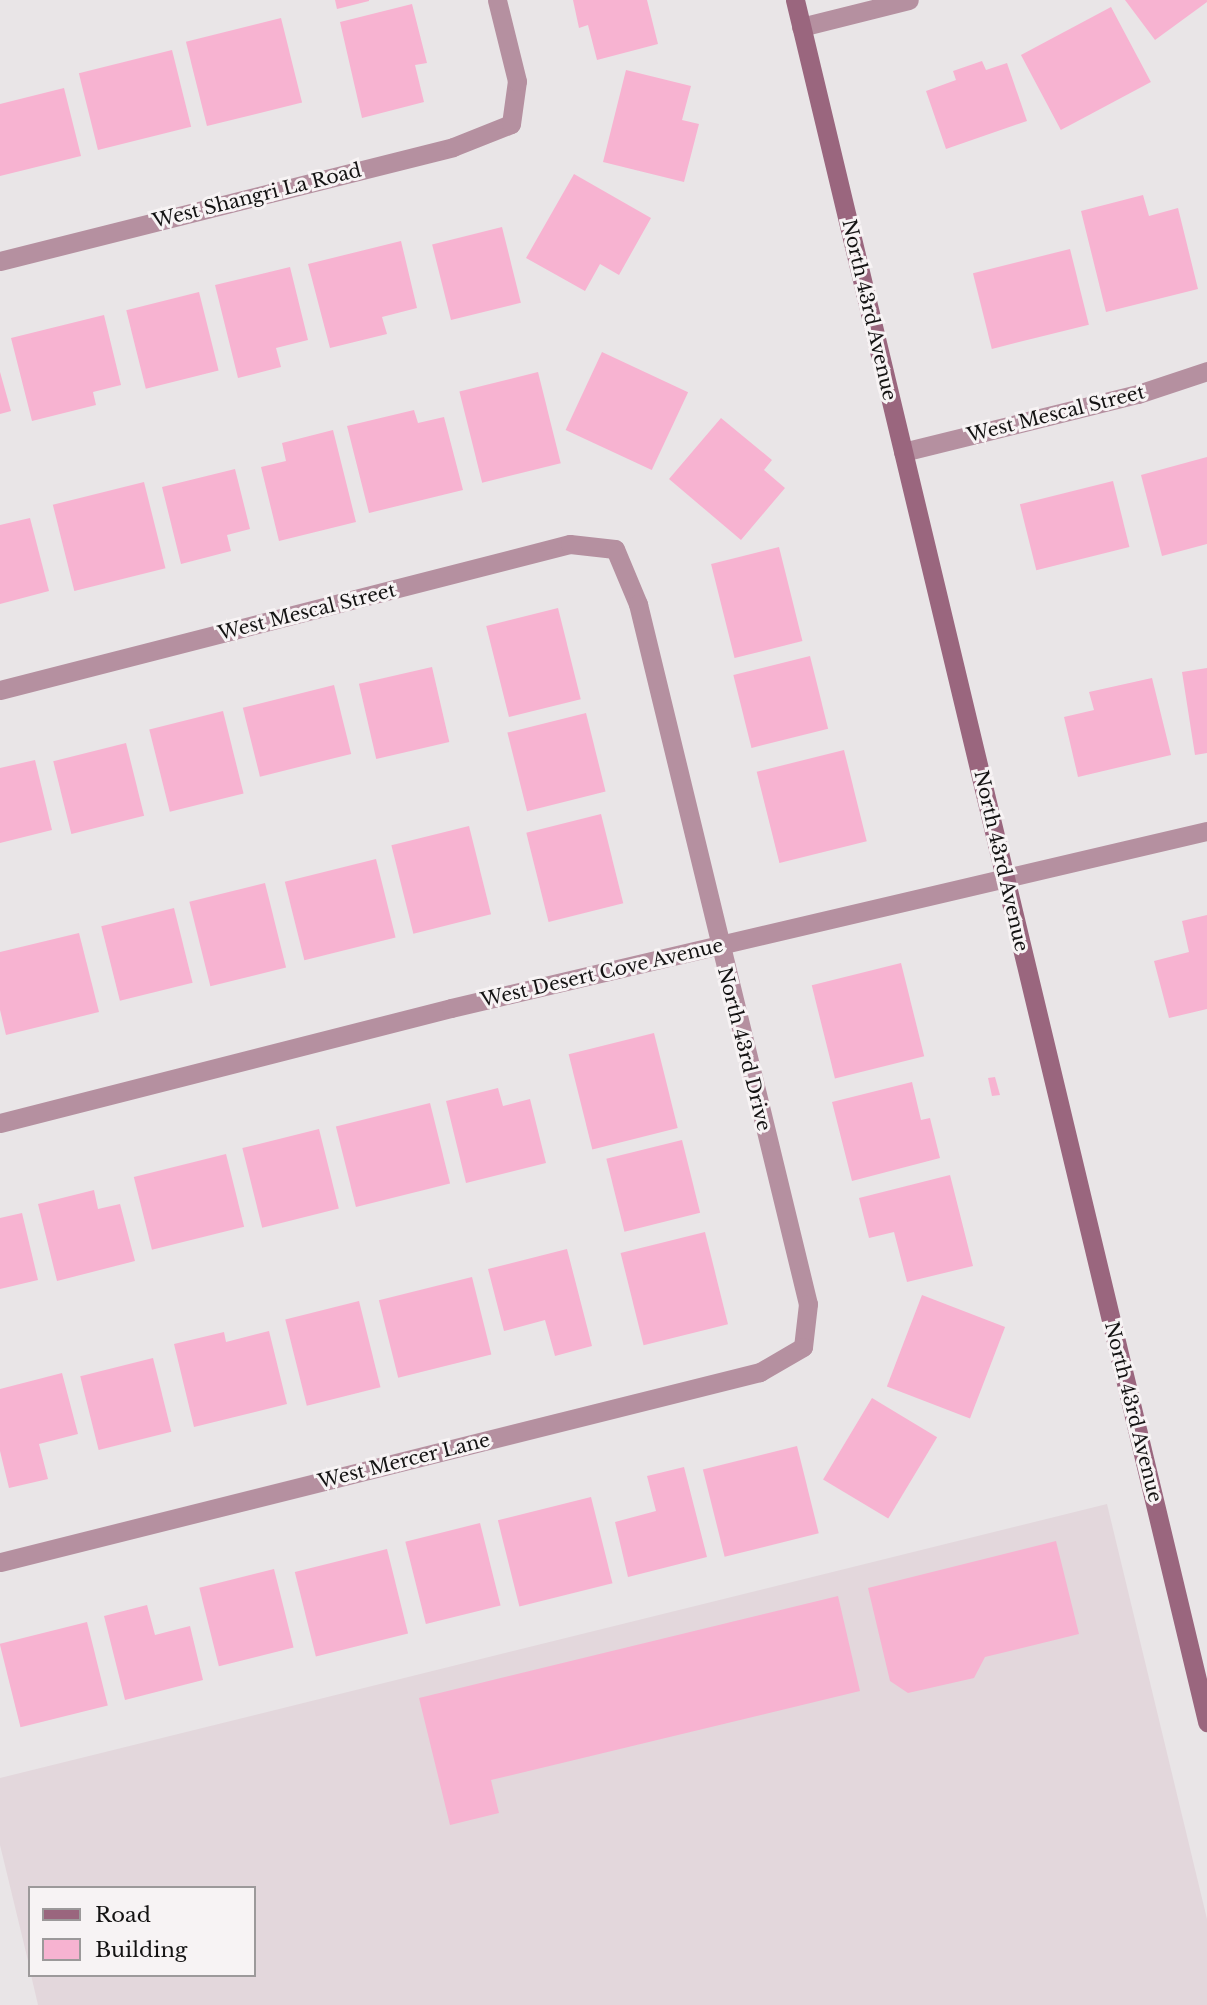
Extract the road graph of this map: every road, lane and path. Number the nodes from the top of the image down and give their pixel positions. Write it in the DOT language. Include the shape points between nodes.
graph roads {
  1 [pos="497,0"];
  2 [pos="794,0"];
  3 [pos="909,0"];
  4 [pos="801,27"];
  5 [pos="0,261"];
  6 [pos="1207,372"];
  7 [pos="903,452"];
  8 [pos="615,549"];
  9 [pos="0,690"];
  10 [pos="1207,831"];
  11 [pos="1005,876"];
  12 [pos="719,945"];
  13 [pos="0,1124"];
  14 [pos="803,1347"];
  15 [pos="0,1562"];
  16 [pos="1207,1722"];
  1 -- 5 [label="street, West Shangri La Road" via="517,81 511,124 453,147"];
  2 -- 4 [label="main road, North 43rd Avenue"];
  3 -- 4 [label="street"];
  4 -- 7 [label="main road, North 43rd Avenue"];
  6 -- 7 [label="street, West Mescal Street" via="1138,394"];
  7 -- 11 [label="main road, North 43rd Avenue"];
  8 -- 9 [label="street, West Mescal Street" via="570,544"];
  8 -- 12 [label="street, North 43rd Drive" via="638,604"];
  10 -- 11 [label="street, West Desert Cove Avenue"];
  11 -- 12 [label="street, West Desert Cove Avenue"];
  11 -- 16 [label="main road, North 43rd Avenue"];
  12 -- 13 [label="street, West Desert Cove Avenue"];
  12 -- 14 [label="street, North 43rd Drive" via="808,1304"];
  14 -- 15 [label="street, West Mercer Lane" via="760,1372"];
}
